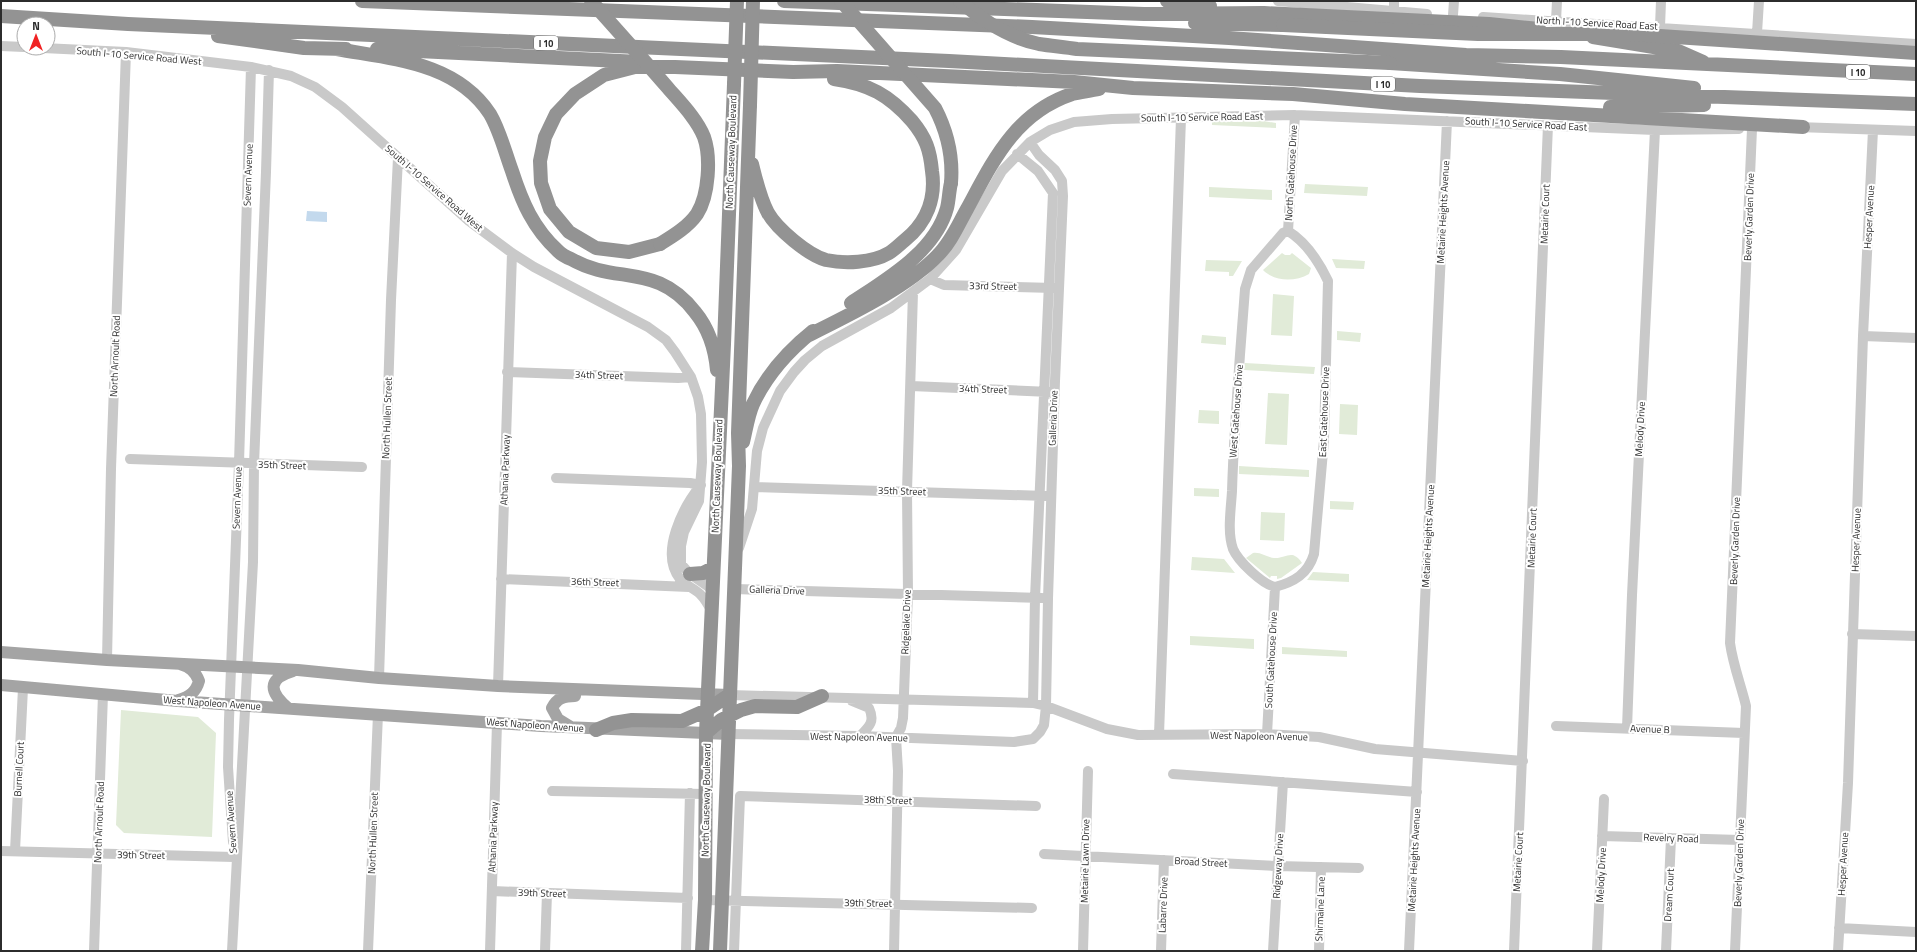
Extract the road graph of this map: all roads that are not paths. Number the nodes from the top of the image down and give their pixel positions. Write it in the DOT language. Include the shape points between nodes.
graph roads {
  1 [pos="362,1"];
  2 [pos="591,1"];
  3 [pos="736,1"];
  4 [pos="753,1"];
  5 [pos="784,1"];
  6 [pos="960,1"];
  7 [pos="1166,1"];
  8 [pos="1278,1"];
  9 [pos="1394,1"];
  10 [pos="1454,1"];
  11 [pos="1557,1"];
  12 [pos="1661,1"];
  13 [pos="1759,1"];
  14 [pos="843,2"];
  15 [pos="1394,12"];
  16 [pos="1264,13"];
  17 [pos="1,16"];
  18 [pos="1453,16"];
  19 [pos="1556,21"];
  20 [pos="128,24"];
  21 [pos="1660,27"];
  22 [pos="1057,28"];
  23 [pos="1757,33"];
  24 [pos="1916,44"];
  25 [pos="1,46"];
  26 [pos="16,47"];
  27 [pos="56,49"];
  28 [pos="336,49"];
  29 [pos="126,52"];
  30 [pos="1916,53"];
  31 [pos="675,66"];
  32 [pos="1713,66"];
  33 [pos="251,67"];
  34 [pos="269,70"];
  35 [pos="793,72"];
  36 [pos="1916,74"];
  37 [pos="1133,88"];
  38 [pos="1802,100"];
  39 [pos="1916,104"];
  40 [pos="1480,107"];
  41 [pos="1295,115"];
  42 [pos="1181,118"];
  43 [pos="1447,121"];
  44 [pos="1548,125"];
  45 [pos="1803,127"];
  46 [pos="1752,129"];
  47 [pos="1655,130"];
  48 [pos="1873,130"];
  49 [pos="1916,131"];
  50 [pos="1030,142"];
  51 [pos="748,146"];
  52 [pos="1017,154"];
  53 [pos="398,158"];
  54 [pos="1288,231"];
  55 [pos="245,251"];
  56 [pos="263,252"];
  57 [pos="512,253"];
  58 [pos="930,279"];
  59 [pos="1053,288"];
  60 [pos="913,292"];
  61 [pos="807,336"];
  62 [pos="1863,336"];
  63 [pos="1916,338"];
  64 [pos="507,372"];
  65 [pos="691,377"];
  66 [pos="911,386"];
  67 [pos="1049,392"];
  68 [pos="720,410"];
  69 [pos="130,459"];
  70 [pos="239,463"];
  71 [pos="254,464"];
  72 [pos="739,466"];
  73 [pos="362,467"];
  74 [pos="556,478"];
  75 [pos="700,485"];
  76 [pos="754,487"];
  77 [pos="907,492"];
  78 [pos="1040,496"];
  79 [pos="1051,496"];
  80 [pos="734,562"];
  81 [pos="713,564"];
  82 [pos="501,579"];
  83 [pos="690,581"];
  84 [pos="1275,587"];
  85 [pos="734,589"];
  86 [pos="713,590"];
  87 [pos="908,594"];
  88 [pos="1035,598"];
  89 [pos="1048,599"];
  90 [pos="712,612"];
  91 [pos="1852,634"];
  92 [pos="1916,636"];
  93 [pos="1,652"];
  94 [pos="107,660"];
  95 [pos="177,663"];
  96 [pos="230,666"];
  97 [pos="247,667"];
  98 [pos="730,669"];
  99 [pos="298,670"];
  100 [pos="379,678"];
  101 [pos="1,685"];
  102 [pos="498,686"];
  103 [pos="23,688"];
  104 [pos="643,693"];
  105 [pos="103,694"];
  106 [pos="708,695"];
  107 [pos="729,695"];
  108 [pos="822,696"];
  109 [pos="838,697"];
  110 [pos="904,700"];
  111 [pos="178,701"];
  112 [pos="1033,703"];
  113 [pos="229,704"];
  114 [pos="244,706"];
  115 [pos="1046,706"];
  116 [pos="288,708"];
  117 [pos="707,710"];
  118 [pos="378,714"];
  119 [pos="729,715"];
  120 [pos="497,723"];
  121 [pos="1556,726"];
  122 [pos="572,728"];
  123 [pos="1627,728"];
  124 [pos="596,730"];
  125 [pos="1744,733"];
  126 [pos="706,734"];
  127 [pos="729,734"];
  128 [pos="1267,734"];
  129 [pos="1159,735"];
  130 [pos="860,736"];
  131 [pos="896,737"];
  132 [pos="1418,753"];
  133 [pos="1523,761"];
  134 [pos="1088,771"];
  135 [pos="1173,774"];
  136 [pos="1283,782"];
  137 [pos="552,791"];
  138 [pos="1417,792"];
  139 [pos="690,793"];
  140 [pos="705,794"];
  141 [pos="1604,799"];
  142 [pos="897,800"];
  143 [pos="1036,806"];
  144 [pos="1602,836"];
  145 [pos="1671,838"];
  146 [pos="1740,840"];
  147 [pos="1,851"];
  148 [pos="14,851"];
  149 [pos="97,854"];
  150 [pos="1044,854"];
  151 [pos="1085,856"];
  152 [pos="234,857"];
  153 [pos="1164,860"];
  154 [pos="1277,866"];
  155 [pos="1322,867"];
  156 [pos="1359,868"];
  157 [pos="492,891"];
  158 [pos="547,893"];
  159 [pos="688,898"];
  160 [pos="705,900"];
  161 [pos="722,900"];
  162 [pos="736,900"];
  163 [pos="895,904"];
  164 [pos="1032,908"];
  165 [pos="1840,928"];
  166 [pos="233,930"];
  167 [pos="1916,932"];
  168 [pos="94,951"];
  169 [pos="232,951"];
  170 [pos="368,951"];
  171 [pos="490,951"];
  172 [pos="545,951"];
  173 [pos="686,951"];
  174 [pos="702,951"];
  175 [pos="720,951"];
  176 [pos="734,951"];
  177 [pos="894,951"];
  178 [pos="1083,951"];
  179 [pos="1161,951"];
  180 [pos="1273,951"];
  181 [pos="1319,951"];
  182 [pos="1409,951"];
  183 [pos="1514,951"];
  184 [pos="1597,951"];
  185 [pos="1666,951"];
  186 [pos="1735,951"];
  187 [pos="1838,951"];
  1 -- 22 [label="highway, I 10"];
  2 -- 31 [label="highway, bridge" via="677,99 698,126 704,137 708,160 706,189 697,213 681,231 660,244 629,252 596,248 569,232 550,209 541,183 540,161 545,136 556,114 575,94 604,75 635,67"];
  3 -- 68 [label="highway, North Causeway Boulevard, bridge"];
  4 -- 51 [label="highway, North Causeway Boulevard, bridge"];
  5 -- 14 [label="highway"];
  6 -- 38 [label="highway, bridge" via="976,15 1005,32 1038,44 1077,49 1390,63 1560,74"];
  7 -- 16 [label="highway"];
  8 -- 15 [label="street, North I-10 Service Road East"];
  9 -- 15 [label="street"];
  10 -- 18 [label="street"];
  11 -- 19 [label="street"];
  12 -- 21 [label="street"];
  13 -- 23 [label="street"];
  14 -- 16 [label="highway" via="1144,14"];
  14 -- 61 [label="highway, bridge" via="935,108 948,142 952,169 947,208 936,231 921,251"];
  15 -- 18 [label="street, North I-10 Service Road East"];
  16 -- 32 [label="highway" via="1530,28 1678,52"];
  17 -- 20 [label="highway, I 10"];
  18 -- 19 [label="street, North I-10 Service Road East"];
  19 -- 21 [label="street, North I-10 Service Road East"];
  20 -- 28 [label="highway" via="304,48"];
  20 -- 38 [label="highway, I 10" via="1427,86"];
  21 -- 23 [label="street, North I-10 Service Road East" via="1722,33"];
  22 -- 30 [label="highway, bridge" via="1084,21 1283,25 1478,34 1630,34"];
  22 -- 32 [label="highway, I 10" via="1451,54 1561,57"];
  23 -- 24 [label="street, North I-10 Service Road East"];
  25 -- 26 [label="street"];
  27 -- 29 [label="street, South I-10 Service Road West"];
  28 -- 31 [label="highway" via="387,49 629,61"];
  28 -- 68 [label="highway" via="419,64 442,72 478,98 497,128 530,218 559,252 586,268 656,281 672,288 686,299 712,340"];
  29 -- 33 [label="street, South I-10 Service Road West"];
  29 -- 94 [label="street, North Arnoult Road" via="110,469"];
  31 -- 35 [label="highway"];
  32 -- 36 [label="highway, I 10"];
  33 -- 34 [label="street, South I-10 Service Road West"];
  33 -- 55 [label="street, Severn Avenue"];
  34 -- 53 [label="street, South I-10 Service Road West" via="315,87 342,107"];
  34 -- 56 [label="street, Severn Avenue"];
  35 -- 37 [label="highway" via="837,71 1074,82"];
  35 -- 51 [label="highway" via="852,82 883,94 901,109 920,131 930,150 934,184 931,206 926,215 915,232 888,254 850,262 825,259 788,237 768,213 756,182"];
  37 -- 40 [label="highway" via="1293,94 1405,104"];
  37 -- 61 [label="highway" via="1102,89 1072,94 1042,108 1018,127 1002,147 954,234 939,255 918,274 892,290"];
  38 -- 39 [label="highway, I 10"];
  38 -- 40 [label="highway" via="1672,107"];
  40 -- 45 [label="highway"];
  41 -- 42 [label="street, South I-10 Service Road East"];
  41 -- 43 [label="street, South I-10 Service Road East"];
  41 -- 54 [label="street, North Gatehouse Drive"];
  42 -- 50 [label="street, South I-10 Service Road East" via="1074,122 1050,130"];
  42 -- 129 [label="street"];
  43 -- 44 [label="street, South I-10 Service Road East"];
  43 -- 132 [label="street, Metairie Heights Avenue"];
  44 -- 47 [label="street, South I-10 Service Road East"];
  44 -- 133 [label="street, Metairie Court"];
  45 -- 46 [label="street, South I-10 Service Road East"];
  45 -- 48 [label="street, South I-10 Service Road East"];
  46 -- 47 [label="street, South I-10 Service Road East"];
  46 -- 125 [label="street, Beverly Garden Drive" via="1730,643 1732,661 1746,706"];
  47 -- 123 [label="street, Melody Drive"];
  48 -- 49 [label="street, South I-10 Service Road East"];
  48 -- 62 [label="street, Hesper Avenue"];
  50 -- 52 [label="street, South I-10 Service Road East"];
  50 -- 59 [label="street, Galleria Drive" via="1055,170 1062,182 1063,196"];
  51 -- 72 [label="highway, North Causeway Boulevard"];
  52 -- 58 [label="street, South I-10 Service Road East" via="1002,171 956,250"];
  52 -- 59 [label="street, Galleria Drive" via="1038,171 1053,192"];
  53 -- 57 [label="street, South I-10 Service Road West" via="469,221"];
  53 -- 100 [label="street, North Hullen Street" via="390,308"];
  54 -- 84 [label="street, West Gatehouse Drive" via="1283,233 1252,270 1245,289 1232,470 1233,550 1260,580"];
  54 -- 84 [label="street, East Gatehouse Drive" via="1320,262 1328,281 1325,417 1314,554 1306,571 1298,578"];
  55 -- 56 [label="street"];
  55 -- 70 [label="street, Severn Avenue"];
  56 -- 71 [label="street, Severn Avenue"];
  57 -- 64 [label="street, Athania Parkway"];
  57 -- 65 [label="street, South I-10 Service Road West" via="648,327 666,340"];
  58 -- 59 [label="street, 33rd Street" via="944,285"];
  58 -- 60 [label="street, South I-10 Service Road East"];
  59 -- 67 [label="street, Galleria Drive"];
  60 -- 66 [label="street, Ridgelake Drive"];
  60 -- 76 [label="street, South I-10 Service Road East" via="891,308 822,346 794,372 780,391 763,428 757,451"];
  61 -- 72 [label="highway" via="776,366 753,405"];
  62 -- 63 [label="street"];
  62 -- 91 [label="street, Hesper Avenue"];
  64 -- 65 [label="street, 34th Street"];
  64 -- 82 [label="street, Athania Parkway"];
  65 -- 75 [label="street, South I-10 Service Road West" via="701,414"];
  66 -- 67 [label="street, 34th Street"];
  66 -- 77 [label="street, Ridgelake Drive"];
  67 -- 78 [label="street, Galleria Drive"];
  67 -- 79 [label="street, Galleria Drive"];
  68 -- 81 [label="highway, North Causeway Boulevard"];
  69 -- 70 [label="street, 35th Street"];
  70 -- 71 [label="street, 35th Street"];
  70 -- 96 [label="street, Severn Avenue"];
  71 -- 73 [label="street, 35th Street"];
  71 -- 97 [label="street, Severn Avenue" via="253,562"];
  72 -- 80 [label="highway, North Causeway Boulevard"];
  74 -- 75 [label="street"];
  75 -- 83 [label="street, South I-10 Service Road West" via="699,502 680,546 680,564"];
  76 -- 77 [label="street, 35th Street"];
  76 -- 80 [label="street, South I-10 Service Road East" via="752,509"];
  77 -- 78 [label="street, 35th Street"];
  77 -- 87 [label="street, Ridgelake Drive"];
  78 -- 79 [label="street, 35th Street"];
  78 -- 88 [label="street, Galleria Drive"];
  79 -- 89 [label="street, Galleria Drive"];
  80 -- 85 [label="highway, North Causeway Boulevard"];
  81 -- 83 [label="highway" via="703,574"];
  81 -- 85 [label="highway"];
  81 -- 86 [label="highway, North Causeway Boulevard"];
  82 -- 83 [label="street, 36th Street" via="653,584"];
  82 -- 102 [label="street, Athania Parkway"];
  83 -- 86 [label="street, South I-10 Service Road West"];
  83 -- 90 [label="street, South I-10 Service Road West"];
  84 -- 128 [label="street, South Gatehouse Drive"];
  85 -- 87 [label="street, Galleria Drive"];
  85 -- 98 [label="highway, North Causeway Boulevard"];
  86 -- 90 [label="highway, North Causeway Boulevard"];
  86 -- 98 [label="highway" via="721,596 725,605 724,651"];
  87 -- 88 [label="street, Galleria Drive"];
  87 -- 110 [label="street, Ridgelake Drive"];
  88 -- 89 [label="street"];
  88 -- 112 [label="street, Galleria Drive"];
  89 -- 115 [label="street, Galleria Drive"];
  90 -- 106 [label="highway, North Causeway Boulevard"];
  91 -- 92 [label="street"];
  91 -- 165 [label="street, Hesper Avenue" via="1848,783"];
  93 -- 94 [label="main road, West Napoleon Avenue"];
  94 -- 95 [label="main road, West Napoleon Avenue"];
  95 -- 96 [label="main road, West Napoleon Avenue"];
  95 -- 111 [label="main road" via="190,667 199,681 192,694"];
  96 -- 97 [label="main road, West Napoleon Avenue"];
  96 -- 113 [label="street, Severn Avenue"];
  97 -- 99 [label="main road, West Napoleon Avenue"];
  97 -- 114 [label="street, Severn Avenue"];
  98 -- 107 [label="highway, North Causeway Boulevard"];
  99 -- 100 [label="main road, West Napoleon Avenue"];
  99 -- 116 [label="main road" via="278,678 274,683 276,696"];
  100 -- 102 [label="main road, West Napoleon Avenue"];
  101 -- 103 [label="main road, West Napoleon Avenue"];
  102 -- 104 [label="main road, West Napoleon Avenue"];
  103 -- 105 [label="main road, West Napoleon Avenue"];
  103 -- 148 [label="street, Burnell Court"];
  104 -- 106 [label="main road, West Napoleon Avenue"];
  104 -- 122 [label="main road" via="632,698 561,698 552,708 554,714"];
  105 -- 111 [label="main road, West Napoleon Avenue"];
  105 -- 149 [label="street, North Arnoult Road"];
  106 -- 107 [label="main road, West Napoleon Avenue"];
  106 -- 117 [label="highway, North Causeway Boulevard"];
  107 -- 108 [label="street, West Napoleon Avenue"];
  107 -- 117 [label="highway"];
  107 -- 119 [label="highway, North Causeway Boulevard"];
  108 -- 109 [label="street, West Napoleon Avenue"];
  108 -- 119 [label="highway" via="797,707 755,706"];
  109 -- 110 [label="street, West Napoleon Avenue"];
  109 -- 130 [label="street" via="869,708 873,716 872,723"];
  110 -- 112 [label="street, West Napoleon Avenue"];
  110 -- 131 [label="street, Ridgelake Drive" via="901,728"];
  111 -- 113 [label="main road, West Napoleon Avenue"];
  112 -- 115 [label="street, West Napoleon Avenue"];
  113 -- 114 [label="main road, West Napoleon Avenue"];
  113 -- 152 [label="street, Severn Avenue" via="228,767"];
  114 -- 116 [label="main road, West Napoleon Avenue"];
  114 -- 166 [label="street, Severn Avenue"];
  115 -- 129 [label="street, West Napoleon Avenue" via="1107,729 1138,735"];
  115 -- 131 [label="street, West Napoleon Avenue" via="1044,725 1033,739 1014,742"];
  116 -- 118 [label="main road, West Napoleon Avenue"];
  117 -- 124 [label="highway" via="682,721 632,720 613,723"];
  117 -- 126 [label="highway, North Causeway Boulevard"];
  118 -- 120 [label="main road, West Napoleon Avenue"];
  118 -- 170 [label="street, North Hullen Street"];
  119 -- 126 [label="highway"];
  119 -- 127 [label="highway, North Causeway Boulevard"];
  120 -- 122 [label="main road, West Napoleon Avenue"];
  120 -- 157 [label="street, Athania Parkway"];
  121 -- 123 [label="street, Avenue B"];
  122 -- 124 [label="main road, West Napoleon Avenue"];
  123 -- 125 [label="street, Avenue B"];
  124 -- 126 [label="main road, West Napoleon Avenue"];
  125 -- 146 [label="street, Beverly Garden Drive"];
  126 -- 127 [label="main road, West Napoleon Avenue"];
  126 -- 140 [label="highway, North Causeway Boulevard"];
  127 -- 130 [label="street, West Napoleon Avenue"];
  127 -- 161 [label="highway, North Causeway Boulevard"];
  128 -- 129 [label="street, West Napoleon Avenue"];
  128 -- 132 [label="street, West Napoleon Avenue" via="1319,737 1375,749"];
  130 -- 131 [label="street, West Napoleon Avenue"];
  131 -- 142 [label="street, Ridgelake Drive"];
  132 -- 133 [label="street, West Napoleon Avenue"];
  132 -- 138 [label="street, Metairie Heights Avenue"];
  133 -- 183 [label="street, Metairie Court"];
  134 -- 151 [label="street, Metairie Lawn Drive"];
  135 -- 136 [label="street"];
  136 -- 138 [label="street"];
  136 -- 154 [label="street, Ridgeway Drive"];
  137 -- 139 [label="street"];
  138 -- 182 [label="street, Metairie Heights Avenue"];
  139 -- 140 [label="street"];
  139 -- 159 [label="street, North Causeway Boulevard"];
  140 -- 160 [label="highway, North Causeway Boulevard"];
  141 -- 144 [label="street, Melody Drive"];
  142 -- 143 [label="street, 38th Street"];
  142 -- 162 [label="street, 38th Street" via="740,796"];
  142 -- 163 [label="street, Ridgelake Drive"];
  144 -- 145 [label="street, Revelry Road"];
  144 -- 184 [label="street, Melody Drive"];
  145 -- 146 [label="street, Revelry Road"];
  145 -- 185 [label="street, Dream Court"];
  146 -- 186 [label="street, Beverly Garden Drive"];
  147 -- 148 [label="street, 39th Street"];
  148 -- 149 [label="street, 39th Street"];
  149 -- 152 [label="street, 39th Street"];
  149 -- 168 [label="street, North Arnoult Road"];
  150 -- 151 [label="street, Broad Street"];
  151 -- 153 [label="street, Broad Street"];
  151 -- 178 [label="street, Metairie Lawn Drive"];
  152 -- 166 [label="street, Severn Avenue"];
  153 -- 154 [label="street, Broad Street"];
  153 -- 179 [label="street, Labarre Drive"];
  154 -- 155 [label="street, Broad Street"];
  154 -- 180 [label="street, Ridgeway Drive"];
  155 -- 156 [label="street, Broad Street"];
  155 -- 181 [label="street, Shirmaine Lane"];
  157 -- 158 [label="street, 39th Street"];
  157 -- 171 [label="street, Athania Parkway"];
  158 -- 159 [label="street, 39th Street"];
  158 -- 172 [label="street"];
  159 -- 173 [label="street, North Causeway Boulevard"];
  160 -- 161 [label="street, 39th Street"];
  160 -- 174 [label="highway, North Causeway Boulevard"];
  161 -- 162 [label="street, 39th Street"];
  161 -- 175 [label="highway, North Causeway Boulevard"];
  162 -- 163 [label="street, 39th Street"];
  162 -- 176 [label="street"];
  163 -- 164 [label="street, 39th Street"];
  163 -- 177 [label="street, Ridgelake Drive"];
  165 -- 167 [label="street"];
  165 -- 187 [label="street, Hesper Avenue"];
  166 -- 169 [label="street, Severn Avenue"];
}
